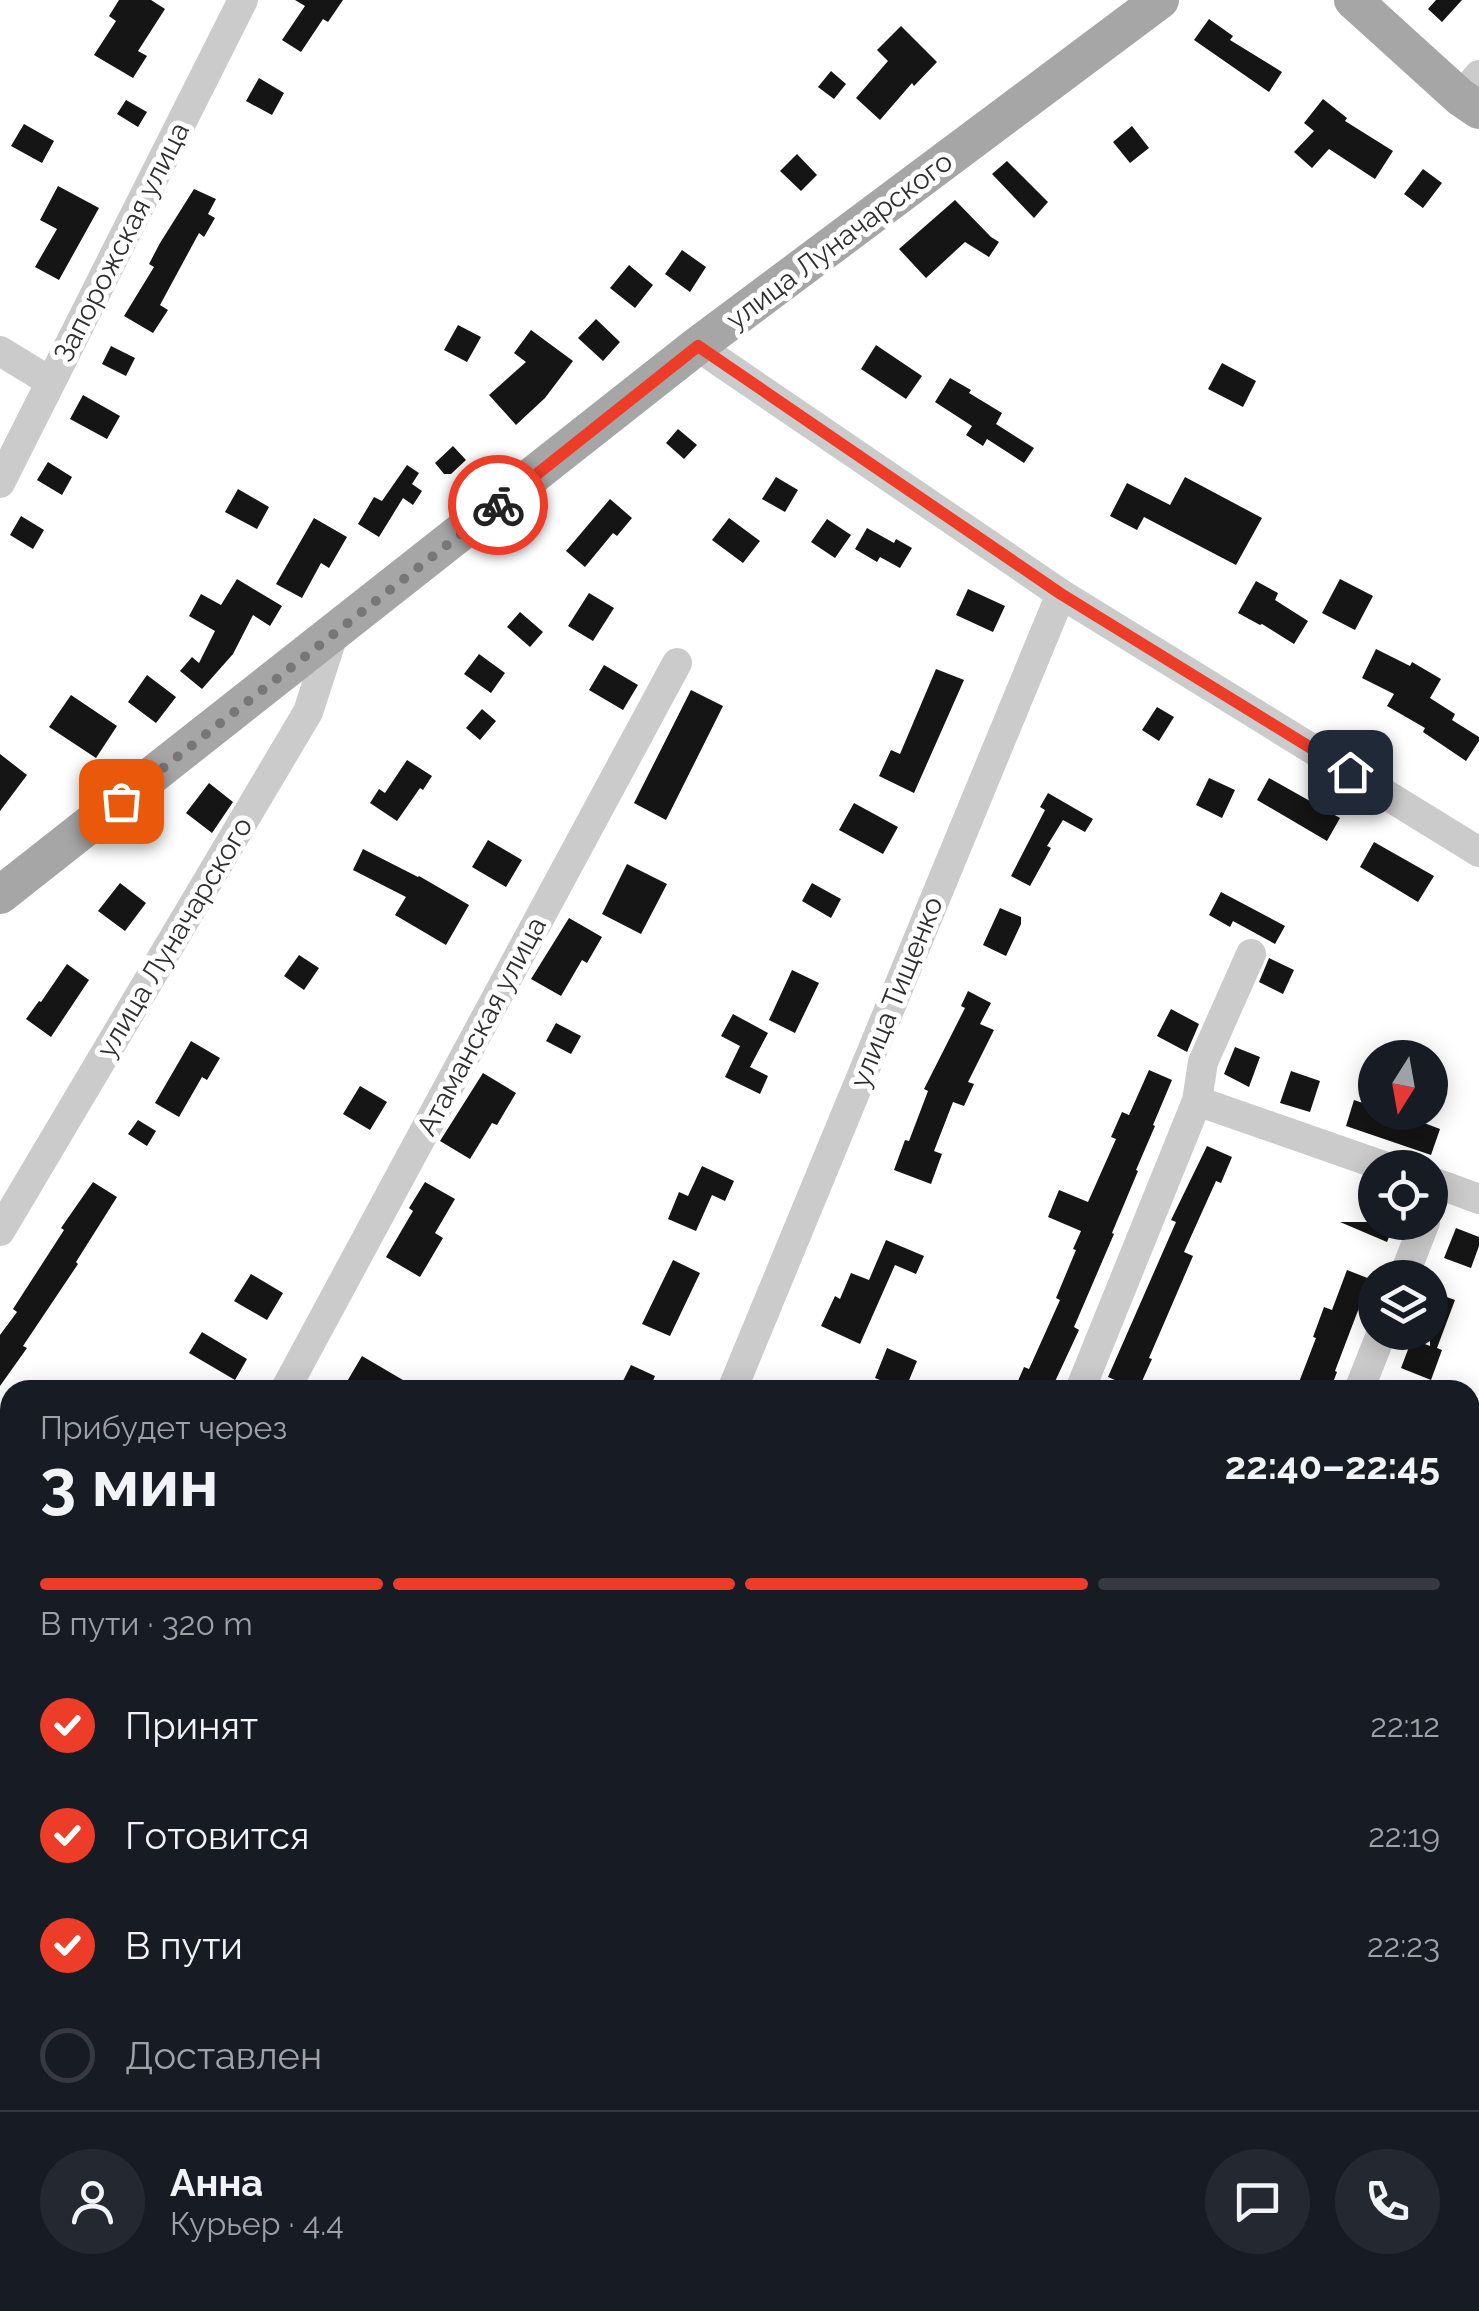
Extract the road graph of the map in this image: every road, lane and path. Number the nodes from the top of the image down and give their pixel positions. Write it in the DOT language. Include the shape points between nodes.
graph roads {
  1 [pos="243,0"];
  2 [pos="1160,0"];
  3 [pos="1353,0"];
  4 [pos="1473,94"];
  5 [pos="698,346"];
  6 [pos="0,351"];
  7 [pos="51,382"];
  8 [pos="0,483"];
  9 [pos="1061,594"];
  10 [pos="333,635"];
  11 [pos="677,663"];
  12 [pos="1479,852"];
  13 [pos="0,895"];
  14 [pos="1251,954"];
  15 [pos="1198,1101"];
  16 [pos="1358,1157"];
  17 [pos="1448,1194"];
  18 [pos="1479,1199"];
  19 [pos="0,1231"];
  20 [pos="1375,1350"];
  21 [pos="290,1380"];
  22 [pos="736,1380"];
  23 [pos="1084,1380"];
  24 [pos="1363,1380"];
  1 -- 7 [label="street, Запорожская улица"];
  2 -- 5 [label="main road, улица Луначарского"];
  3 -- 4 [label="main road"];
  5 -- 9 [label="street"];
  5 -- 10 [label="main road, улица Луначарского"];
  6 -- 7 [label="street"];
  7 -- 8 [label="street, Запорожская улица"];
  9 -- 12 [label="street"];
  9 -- 22 [label="street, улица Тищенко"];
  10 -- 13 [label="main road, улица Луначарского"];
  10 -- 19 [label="street, улица Луначарского" via="308,712"];
  11 -- 21 [label="street, Атаманская улица"];
  14 -- 15 [label="street" via="1203,1062"];
  15 -- 16 [label="street"];
  15 -- 23 [label="street"];
  17 -- 18 [label="street"];
  20 -- 24 [label="street"];
}
